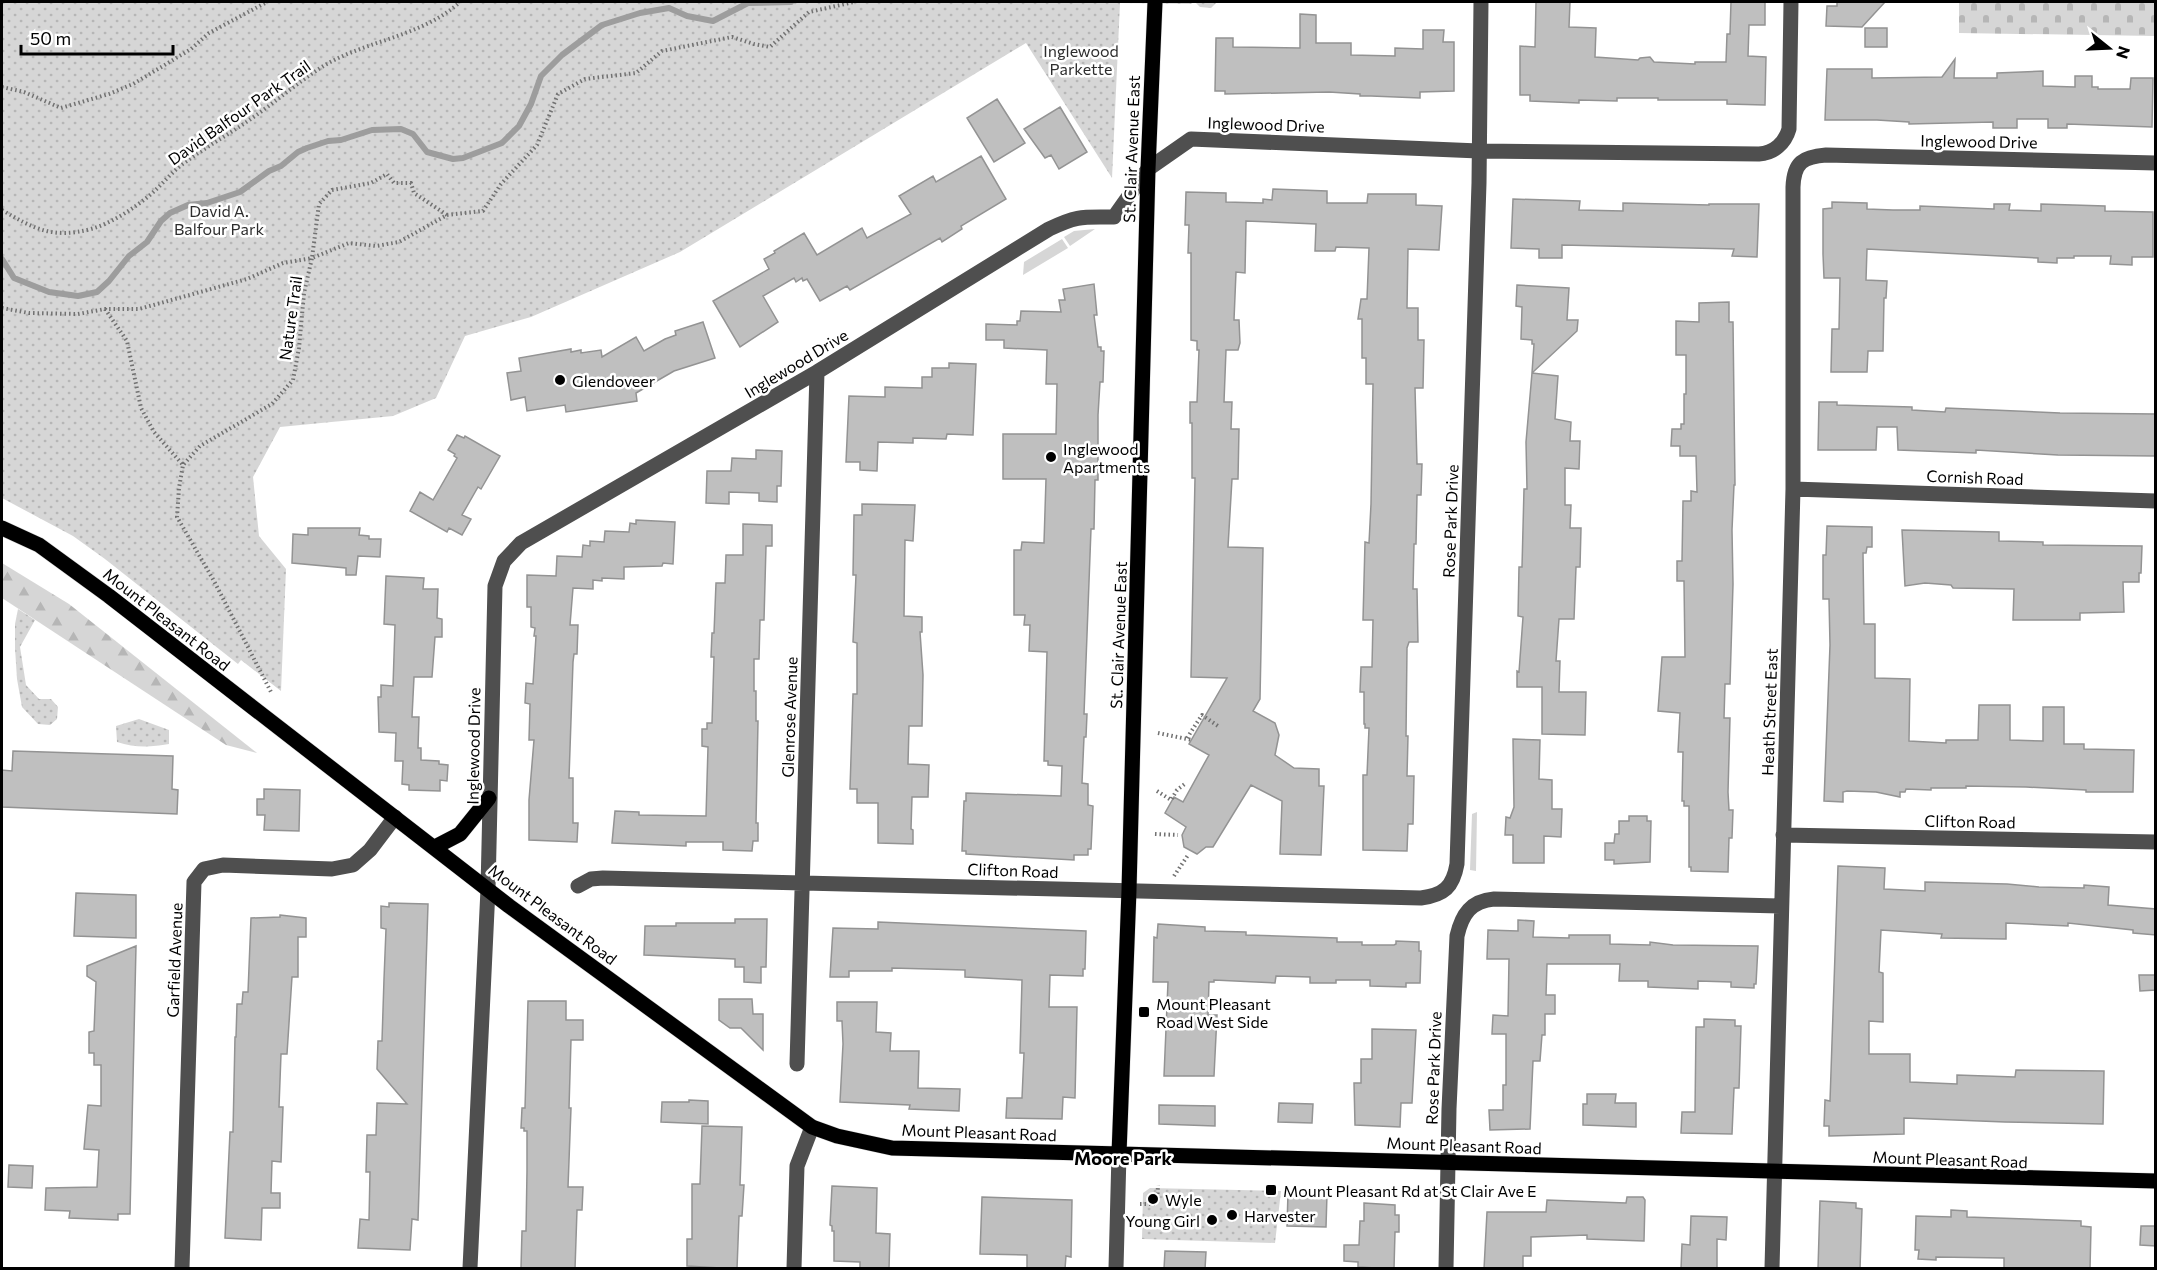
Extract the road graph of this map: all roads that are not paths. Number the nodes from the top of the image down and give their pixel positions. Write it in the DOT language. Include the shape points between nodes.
graph roads {
  1 [pos="1155,2"];
  2 [pos="1481,2"];
  3 [pos="1791,2"];
  4 [pos="1479,151"];
  5 [pos="1803,160"];
  6 [pos="2156,163"];
  7 [pos="1148,169"];
  8 [pos="817,372"];
  9 [pos="1793,489"];
  10 [pos="2156,501"];
  11 [pos="2,528"];
  12 [pos="489,798"];
  13 [pos="395,817"];
  14 [pos="1783,835"];
  15 [pos="2156,842"];
  16 [pos="435,847"];
  17 [pos="802,882"];
  18 [pos="578,886"];
  19 [pos="488,889"];
  20 [pos="1446,889"];
  21 [pos="1129,890"];
  22 [pos="1781,906"];
  23 [pos="797,1064"];
  24 [pos="812,1127"];
  25 [pos="1119,1154"];
  26 [pos="1447,1162"];
  27 [pos="1775,1172"];
  28 [pos="2156,1181"];
  29 [pos="182,1269"];
  30 [pos="470,1269"];
  31 [pos="794,1269"];
  32 [pos="1116,1269"];
  33 [pos="1446,1269"];
  34 [pos="1772,1269"];
  1 -- 7 [label="main road, St. Clair Avenue East"];
  2 -- 4 [label="street, Rose Park Drive"];
  3 -- 4 [label="street, Inglewood Drive" via="1789,129 1773,151"];
  4 -- 7 [label="street, Inglewood Drive" via="1191,139"];
  4 -- 20 [label="street, Rose Park Drive" via="1457,864"];
  5 -- 6 [label="street, Inglewood Drive" via="1826,155"];
  5 -- 9 [label="street, Heath Street East" via="1796,170 1793,187"];
  7 -- 8 [label="street, Inglewood Drive" via="1114,217 1086,216 1049,229"];
  7 -- 21 [label="main road, St. Clair Avenue East"];
  8 -- 12 [label="street, Inglewood Drive" via="522,543 504,561 495,586"];
  8 -- 17 [label="street, Glenrose Avenue"];
  9 -- 10 [label="street, Cornish Road"];
  9 -- 14 [label="street, Heath Street East"];
  11 -- 13 [label="main road, Mount Pleasant Road" via="39,545 109,596"];
  12 -- 16 [label="main road" via="460,834"];
  12 -- 19 [label="street, Inglewood Drive"];
  13 -- 16 [label="main road, Mount Pleasant Road"];
  13 -- 29 [label="street, Garfield Avenue" via="353,865 332,869 223,865 204,869 194,882"];
  14 -- 15 [label="street, Clifton Road"];
  14 -- 22 [label="street, Heath Street East"];
  16 -- 19 [label="main road, Mount Pleasant Road"];
  17 -- 18 [label="street, Clifton Road" via="603,878"];
  17 -- 21 [label="street, Clifton Road"];
  17 -- 23 [label="street, Glenrose Avenue"];
  19 -- 24 [label="main road, Mount Pleasant Road"];
  19 -- 30 [label="street, Inglewood Drive"];
  20 -- 21 [label="street, Clifton Road" via="1436,896 1421,898"];
  21 -- 25 [label="main road, St. Clair Avenue East"];
  22 -- 26 [label="street, Rose Park Drive" via="1494,899 1482,900 1469,908 1457,936"];
  22 -- 27 [label="street, Heath Street East"];
  24 -- 25 [label="main road, Mount Pleasant Road" via="892,1148"];
  24 -- 31 [label="street" via="797,1166"];
  25 -- 26 [label="main road, Mount Pleasant Road"];
  25 -- 32 [label="street, St. Clair Avenue East"];
  26 -- 27 [label="main road, Mount Pleasant Road"];
  26 -- 33 [label="street, Rose Park Drive"];
  27 -- 28 [label="main road, Mount Pleasant Road"];
  27 -- 34 [label="street, Heath Street East"];
}
